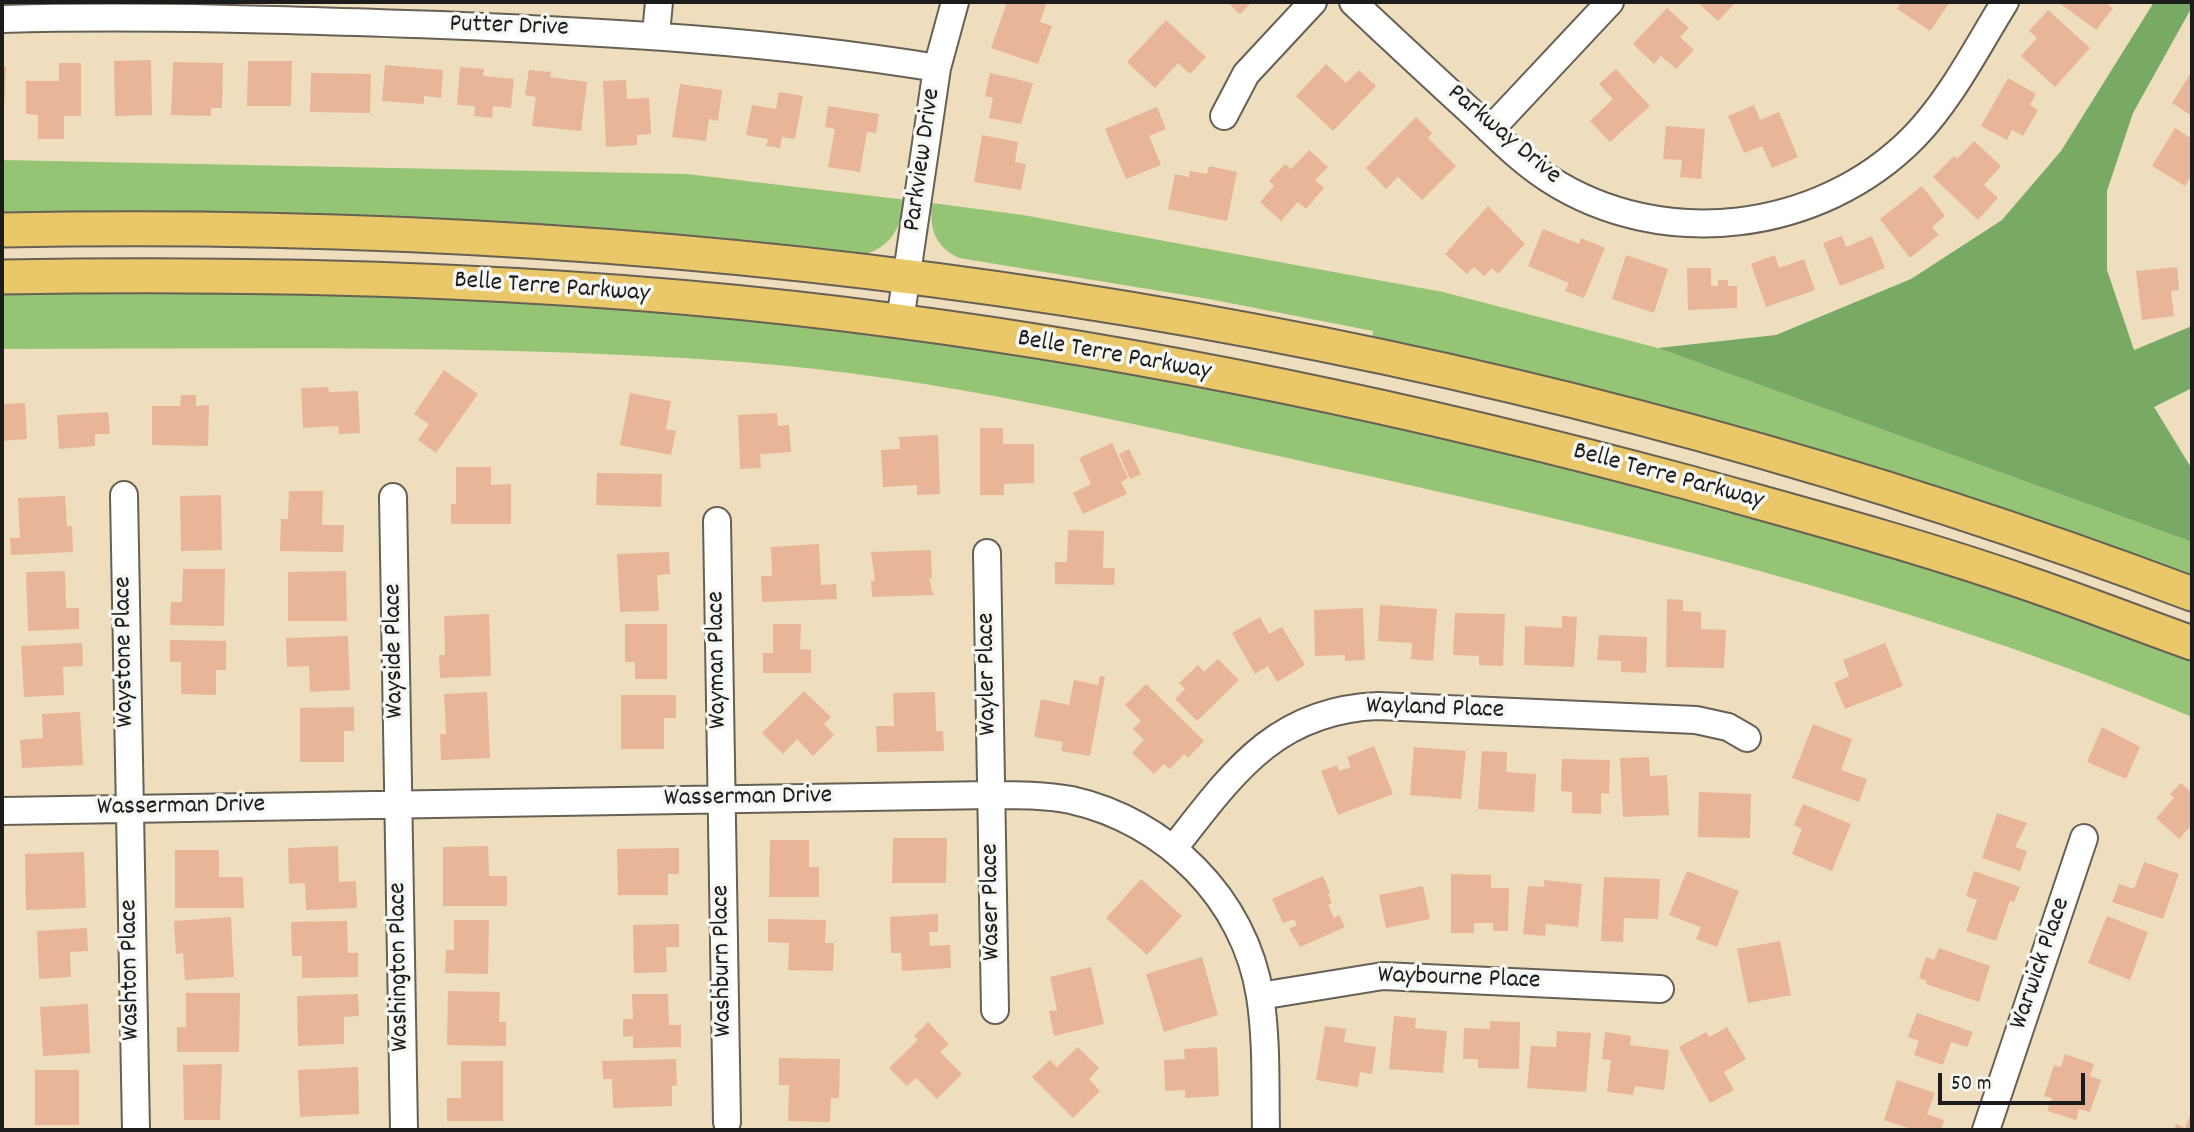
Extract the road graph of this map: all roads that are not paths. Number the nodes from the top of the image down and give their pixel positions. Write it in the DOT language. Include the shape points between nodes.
graph roads {
  1 [pos="659,2"];
  2 [pos="954,2"];
  3 [pos="1313,2"];
  4 [pos="1353,2"];
  5 [pos="1610,2"];
  6 [pos="2005,2"];
  7 [pos="78,9"];
  8 [pos="2,19"];
  9 [pos="656,34"];
  10 [pos="937,68"];
  11 [pos="1224,116"];
  12 [pos="1490,130"];
  13 [pos="2,230"];
  14 [pos="907,274"];
  15 [pos="2,277"];
  16 [pos="900,321"];
  17 [pos="124,495"];
  18 [pos="393,497"];
  19 [pos="716,521"];
  20 [pos="987,552"];
  21 [pos="2192,594"];
  22 [pos="2192,643"];
  23 [pos="1747,738"];
  24 [pos="991,795"];
  25 [pos="721,799"];
  26 [pos="398,804"];
  27 [pos="129,809"];
  28 [pos="2,811"];
  29 [pos="2084,838"];
  30 [pos="1174,848"];
  31 [pos="1660,989"];
  32 [pos="1260,996"];
  33 [pos="995,1010"];
  34 [pos="727,1122"];
  35 [pos="136,1130"];
  36 [pos="404,1130"];
  37 [pos="1265,1130"];
  38 [pos="1986,1130"];
  1 -- 9 [label="street"];
  2 -- 10 [label="street, Parkview Drive"];
  3 -- 11 [label="street" via="1246,74"];
  4 -- 12 [label="street, Parkway Drive"];
  5 -- 12 [label="street"];
  6 -- 12 [label="street, Parkway Drive" via="1948,94 1913,138 1847,187 1772,217 1667,222 1626,212 1548,178"];
  7 -- 8 [label="street, Putter Drive"];
  7 -- 9 [label="street, Putter Drive"];
  9 -- 10 [label="street, Putter Drive"];
  10 -- 14 [label="street, Parkview Drive"];
  13 -- 14 [label="main road, Belle Terre Parkway" via="413,233 687,251"];
  14 -- 16 [label="street, Parkview Drive"];
  14 -- 21 [label="main road, Belle Terre Parkway" via="1234,326 1523,388 1824,470 2043,540"];
  15 -- 16 [label="main road, Belle Terre Parkway" via="419,280"];
  16 -- 22 [label="main road, Belle Terre Parkway" via="1198,370 1412,413 1579,454 1904,544"];
  17 -- 27 [label="street, Waystone Place"];
  18 -- 26 [label="street, Wayside Place"];
  19 -- 25 [label="street, Wayman Place"];
  20 -- 24 [label="street, Wayler Place"];
  23 -- 30 [label="street, Wayland Place" via="1728,727 1696,720 1350,708 1307,720 1265,743 1229,778"];
  24 -- 25 [label="street, Wasserman Drive"];
  24 -- 30 [label="street, Wasserman Drive" via="1056,798 1087,805 1133,823"];
  24 -- 33 [label="street, Waser Place"];
  25 -- 26 [label="street, Wasserman Drive"];
  25 -- 34 [label="street, Washburn Place"];
  26 -- 27 [label="street, Wasserman Drive"];
  26 -- 36 [label="street, Washington Place"];
  27 -- 28 [label="street, Wasserman Drive"];
  27 -- 35 [label="street, Washton Place"];
  29 -- 38 [label="street, Warwick Place"];
  30 -- 32 [label="street, Wasserman Drive" via="1207,881 1231,917 1251,960"];
  31 -- 32 [label="street, Waybourne Place" via="1383,976"];
  32 -- 37 [label="street, Wasserman Drive"];
}
